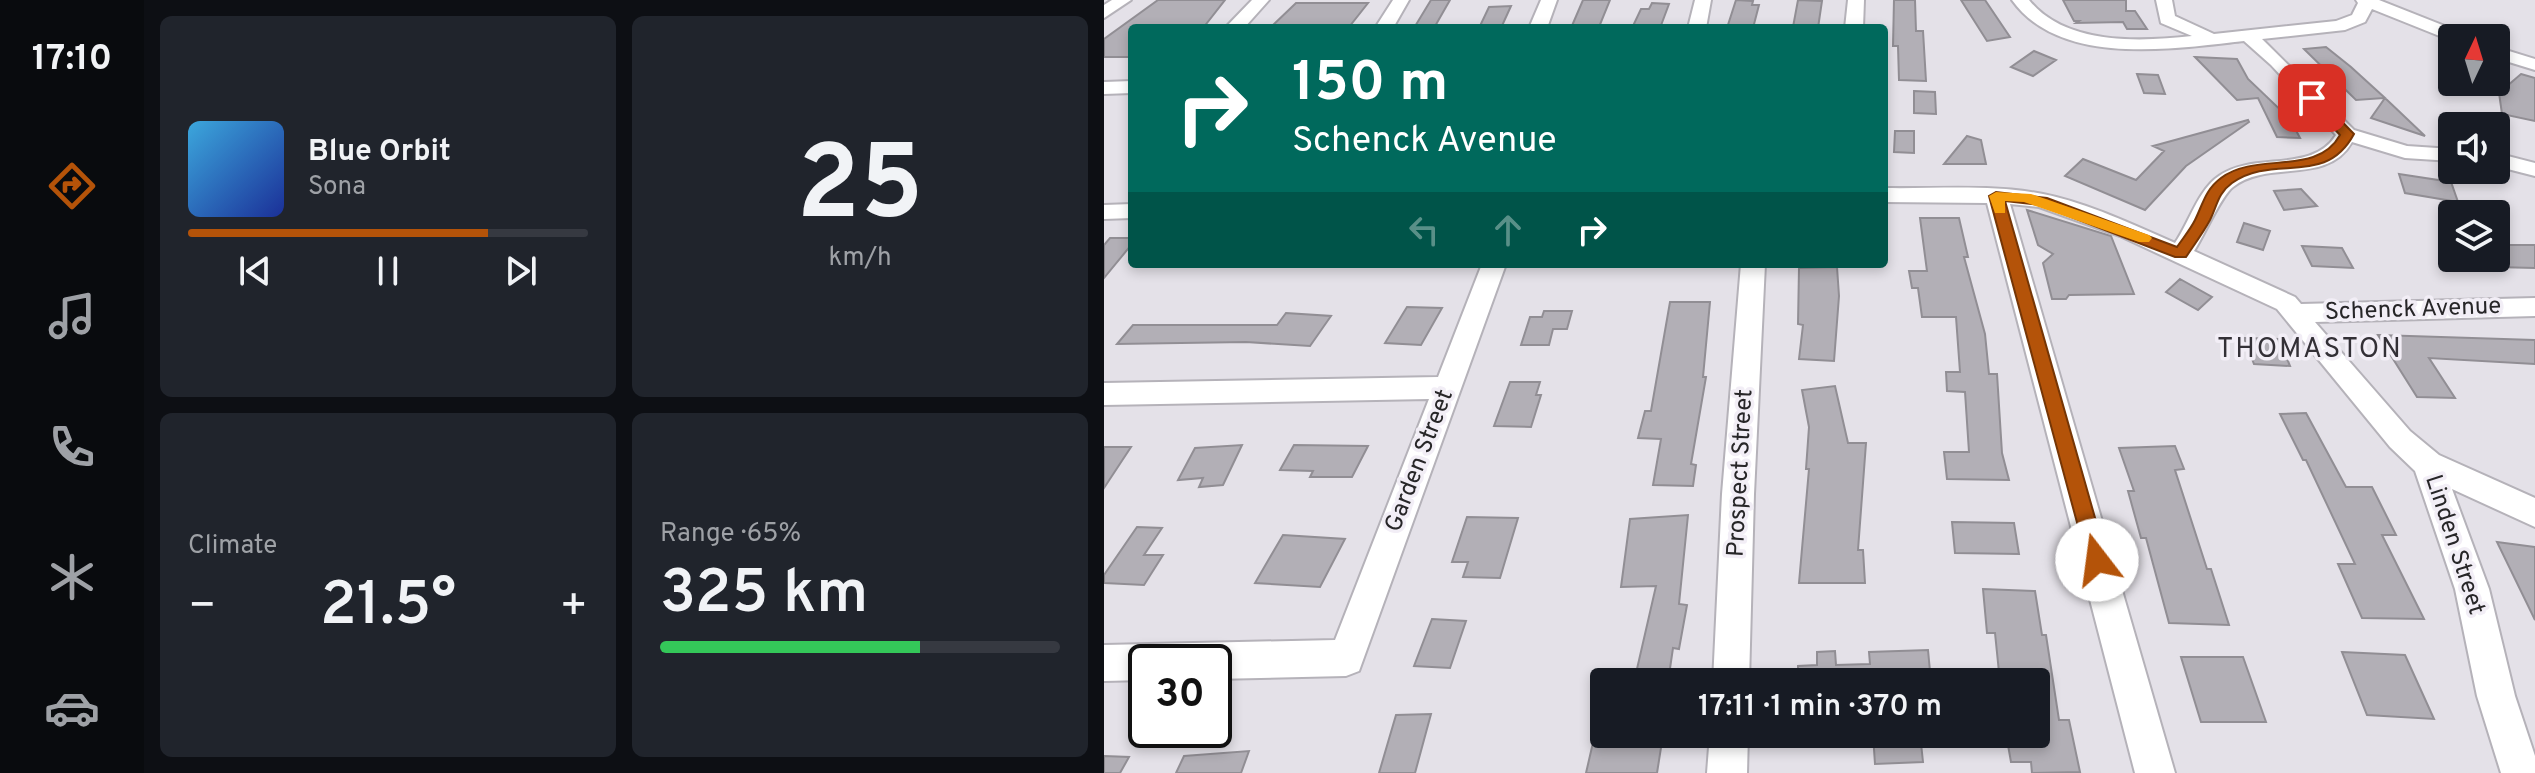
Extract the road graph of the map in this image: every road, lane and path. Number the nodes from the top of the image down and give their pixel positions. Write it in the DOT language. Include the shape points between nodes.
graph roads {
  1 [pos="1123,0"];
  2 [pos="1261,0"];
  3 [pos="1401,0"];
  4 [pos="1549,0"];
  5 [pos="1703,0"];
  6 [pos="1856,0"];
  7 [pos="2020,0"];
  8 [pos="2164,0"];
  9 [pos="2365,1"];
  10 [pos="1104,13"];
  11 [pos="1238,24"];
  12 [pos="1386,24"];
  13 [pos="1540,24"];
  14 [pos="1698,24"];
  15 [pos="1854,24"];
  16 [pos="2438,30"];
  17 [pos="2248,36"];
  18 [pos="2212,39"];
  19 [pos="2510,57"];
  20 [pos="2535,65"];
  21 [pos="1128,87"];
  22 [pos="1104,88"];
  23 [pos="2347,134"];
  24 [pos="2438,154"];
  25 [pos="2510,163"];
  26 [pos="2535,170"];
  27 [pos="1888,195"];
  28 [pos="1996,196"];
  29 [pos="1128,211"];
  30 [pos="1104,212"];
  31 [pos="2180,254"];
  32 [pos="1492,268"];
  33 [pos="1753,268"];
  34 [pos="2535,307"];
  35 [pos="2297,313"];
  36 [pos="1447,388"];
  37 [pos="1104,394"];
  38 [pos="2428,464"];
  39 [pos="2535,513"];
  40 [pos="1104,663"];
  41 [pos="1732,668"];
  42 [pos="1728,748"];
  43 [pos="1727,773"];
  44 [pos="2155,773"];
  45 [pos="2521,773"];
  1 -- 10 [label="street"];
  2 -- 11 [label="street"];
  3 -- 12 [label="street"];
  4 -- 13 [label="street"];
  5 -- 14 [label="street"];
  6 -- 15 [label="street"];
  7 -- 18 [label="street" via="2040,20 2101,42 2140,46"];
  8 -- 18 [label="street" via="2167,19"];
  9 -- 16 [label="street"];
  9 -- 17 [label="street" via="2359,18 2343,25"];
  17 -- 18 [label="street"];
  17 -- 23 [label="street"];
  19 -- 20 [label="street"];
  21 -- 22 [label="street"];
  23 -- 24 [label="street" via="2405,152"];
  23 -- 31 [label="street" via="2338,151 2322,161 2252,168 2226,180 2211,196 2203,220"];
  25 -- 26 [label="street"];
  27 -- 28 [label="street, Schenck Avenue"];
  28 -- 31 [label="street, Schenck Avenue" via="2042,201"];
  28 -- 44 [label="street"];
  29 -- 30 [label="street"];
  31 -- 35 [label="street, Schenck Avenue" via="2273,294"];
  32 -- 36 [label="street, Garden Street"];
  33 -- 41 [label="street, Prospect Street"];
  34 -- 35 [label="street, Schenck Avenue"];
  35 -- 38 [label="street, Linden Street" via="2404,443"];
  36 -- 37 [label="street"];
  36 -- 40 [label="street, Garden Street" via="1346,658"];
  38 -- 39 [label="street"];
  38 -- 45 [label="street, Linden Street" via="2472,589 2496,696"];
  42 -- 43 [label="street"];
}
